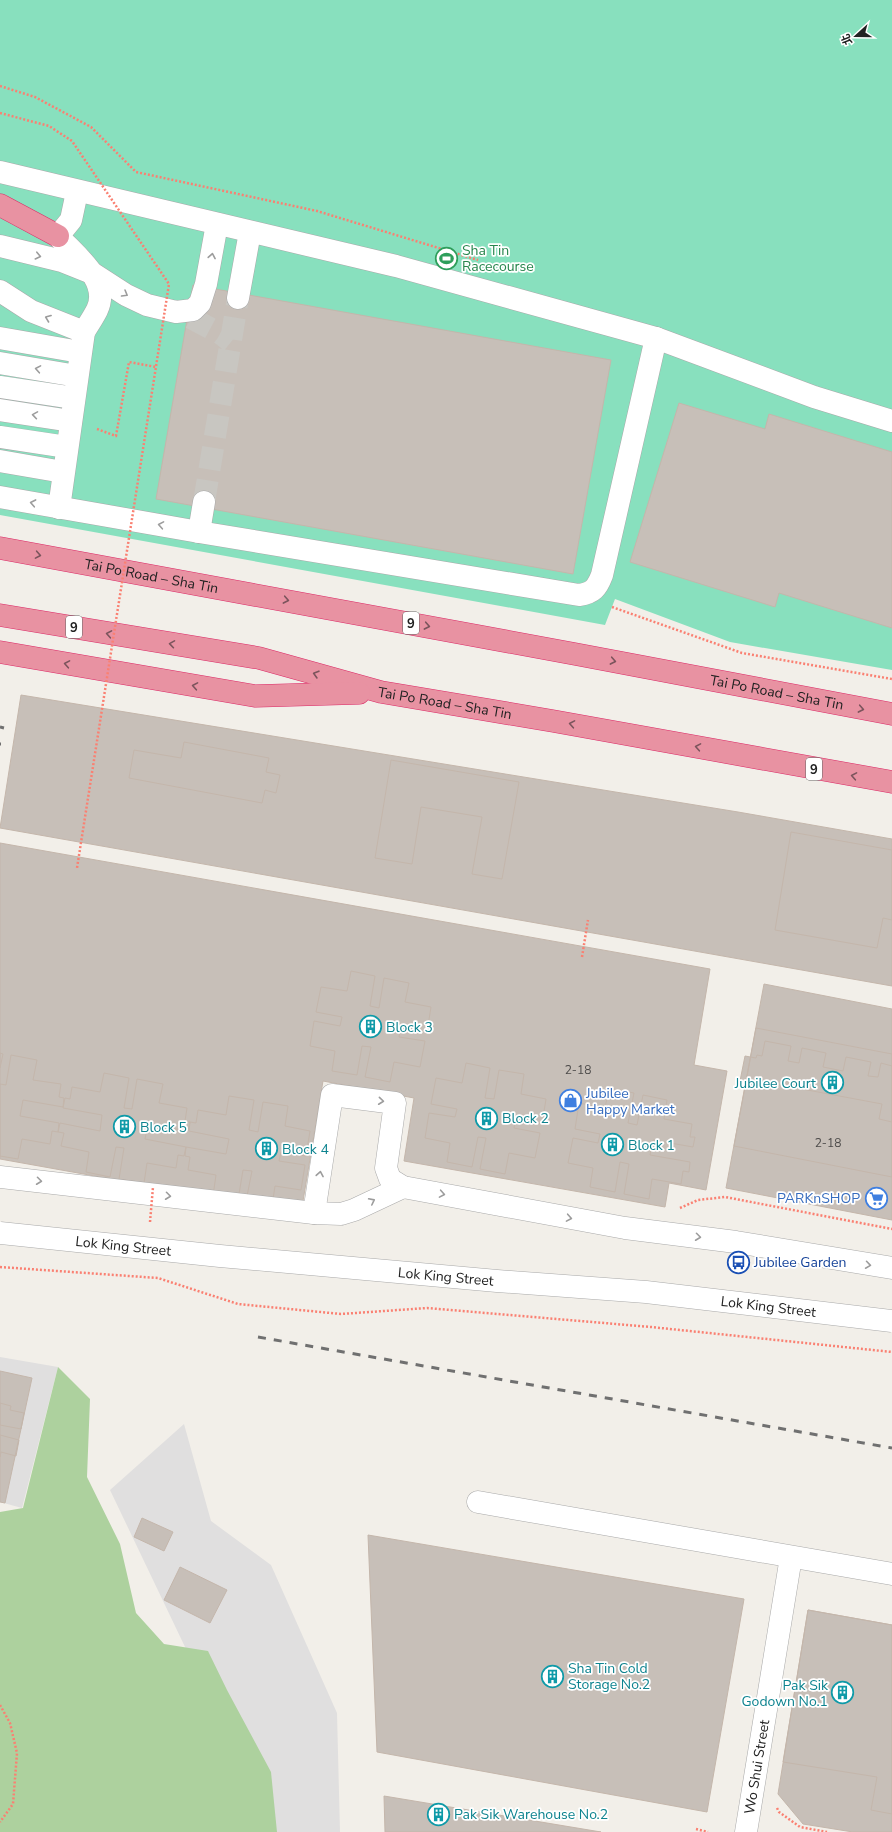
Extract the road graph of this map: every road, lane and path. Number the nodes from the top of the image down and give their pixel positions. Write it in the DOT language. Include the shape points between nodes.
graph roads {
  1 [pos="0,86"];
  2 [pos="0,113"];
  3 [pos="0,172"];
  4 [pos="136,172"];
  5 [pos="77,192"];
  6 [pos="0,205"];
  7 [pos="217,224"];
  8 [pos="250,232"];
  9 [pos="58,236"];
  10 [pos="0,246"];
  11 [pos="92,273"];
  12 [pos="0,291"];
  13 [pos="238,298"];
  14 [pos="0,325"];
  15 [pos="0,338"];
  16 [pos="656,338"];
  17 [pos="23,341"];
  18 [pos="82,342"];
  19 [pos="0,362"];
  20 [pos="156,367"];
  21 [pos="77,376"];
  22 [pos="0,386"];
  23 [pos="74,398"];
  24 [pos="0,410"];
  25 [pos="71,421"];
  26 [pos="892,421"];
  27 [pos="116,436"];
  28 [pos="0,437"];
  29 [pos="67,447"];
  30 [pos="0,461"];
  31 [pos="63,472"];
  32 [pos="0,497"];
  33 [pos="204,502"];
  34 [pos="59,508"];
  35 [pos="199,532"];
  36 [pos="0,548"];
  37 [pos="590,593"];
  38 [pos="0,614"];
  39 [pos="0,652"];
  40 [pos="892,679"];
  41 [pos="381,692"];
  42 [pos="892,714"];
  43 [pos="892,782"];
  44 [pos="76,868"];
  45 [pos="588,920"];
  46 [pos="582,956"];
  47 [pos="0,1177"];
  48 [pos="153,1187"];
  49 [pos="403,1187"];
  50 [pos="676,1210"];
  51 [pos="314,1213"];
  52 [pos="150,1223"];
  53 [pos="892,1229"];
  54 [pos="0,1233"];
  55 [pos="0,1267"];
  56 [pos="892,1268"];
  57 [pos="892,1321"];
  58 [pos="892,1352"];
  59 [pos="478,1502"];
  60 [pos="791,1557"];
  61 [pos="892,1574"];
  62 [pos="0,1705"];
  63 [pos="0,1822"];
  64 [pos="696,1829"];
  65 [pos="708,1832"];
  66 [pos="746,1832"];
  1 -- 4 [label="path" via="35,97 91,127"];
  2 -- 20 [label="path, bridge" via="49,126 72,141 170,284"];
  3 -- 5 [label="street"];
  5 -- 7 [label="street"];
  5 -- 9 [label="street" via="71,220"];
  6 -- 9 [label="highway"];
  7 -- 8 [label="street"];
  11 -- 7 [label="street, one-way" via="147,305 184,315 200,303"];
  8 -- 13 [label="street"];
  8 -- 16 [label="street" via="396,266"];
  9 -- 11 [label="street"];
  10 -- 11 [label="street, one-way" via="62,261"];
  11 -- 18 [label="street" via="99,285 100,297 98,309"];
  18 -- 12 [label="street, one-way"];
  14 -- 17 [label="street"];
  15 -- 17 [label="street"];
  16 -- 26 [label="street" via="814,397"];
  16 -- 37 [label="street" via="602,575 597,587"];
  17 -- 18 [label="street"];
  18 -- 21 [label="street"];
  21 -- 19 [label="street, one-way"];
  20 -- 27 [label="path" via="129,362"];
  20 -- 44 [label="path, bridge"];
  21 -- 23 [label="street"];
  22 -- 23 [label="street"];
  23 -- 25 [label="street"];
  25 -- 24 [label="street, one-way"];
  25 -- 29 [label="street"];
  28 -- 29 [label="street"];
  29 -- 31 [label="street"];
  30 -- 31 [label="street"];
  31 -- 34 [label="street"];
  34 -- 32 [label="street, one-way"];
  33 -- 35 [label="street"];
  35 -- 34 [label="street, one-way"];
  35 -- 37 [label="street" via="579,595"];
  36 -- 42 [label="highway, Tai Po Road – Sha Tin / 9, one-way"];
  37 -- 40 [label="path" via="600,603 742,654"];
  41 -- 38 [label="highway, Tai Po Road – Sha Tin / 9, one-way" via="259,658"];
  41 -- 39 [label="highway, one-way" via="255,696"];
  43 -- 41 [label="highway, Tai Po Road – Sha Tin / 9, one-way"];
  45 -- 46 [label="path"];
  47 -- 51 [label="street, one-way"];
  48 -- 52 [label="path, bridge"];
  51 -- 49 [label="street, one-way" via="341,1214"];
  51 -- 49 [label="street, one-way" via="332,1095 395,1103 386,1168 390,1179"];
  49 -- 56 [label="street, one-way" via="625,1228 736,1242"];
  50 -- 53 [label="path" via="698,1200 724,1197"];
  54 -- 57 [label="street, Lok King Street, bridge" via="220,1256 646,1292"];
  55 -- 58 [label="path, bridge" via="158,1278 238,1304 333,1313 427,1308 651,1327"];
  59 -- 60 [label="street"];
  60 -- 61 [label="street"];
  60 -- 66 [label="street, Wo Shui Street"];
  62 -- 63 [label="path" via="10,1723 17,1753 13,1804"];
  64 -- 65 [label="path"];
}
